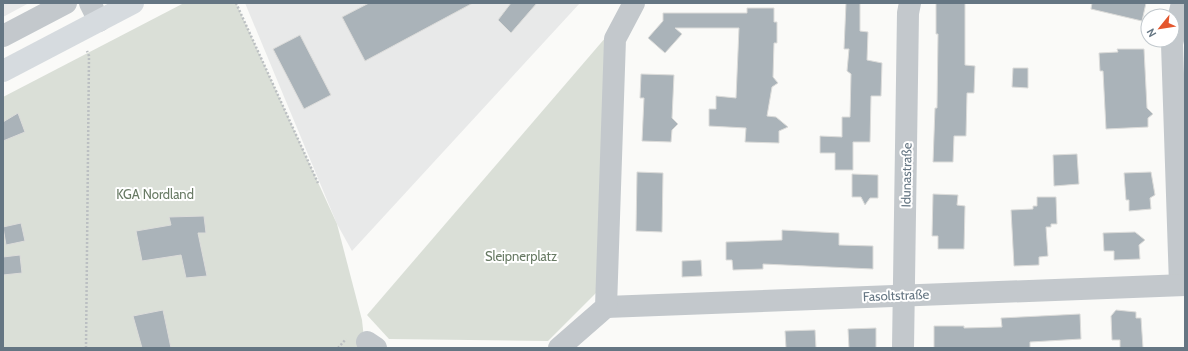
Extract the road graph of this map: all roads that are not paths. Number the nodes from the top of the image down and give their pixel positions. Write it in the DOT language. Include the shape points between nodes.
graph roads {
  1 [pos="66,3"];
  2 [pos="133,3"];
  3 [pos="634,3"];
  4 [pos="910,3"];
  5 [pos="1182,3"];
  6 [pos="90,18"];
  7 [pos="3,36"];
  8 [pos="3,71"];
  9 [pos="1182,285"];
  10 [pos="904,295"];
  11 [pos="606,307"];
  12 [pos="559,348"];
  13 [pos="903,348"];
  1 -- 7 [label="street"];
  2 -- 6 [label="main road"];
  3 -- 11 [label="street" via="615,39"];
  4 -- 10 [label="street, Idunastraße"];
  5 -- 9 [label="street" via="1172,44"];
  6 -- 8 [label="main road"];
  9 -- 10 [label="street, Fasoltstraße"];
  10 -- 11 [label="street, Fasoltstraße"];
  10 -- 13 [label="street, Idunastraße"];
  11 -- 12 [label="street"];
}
